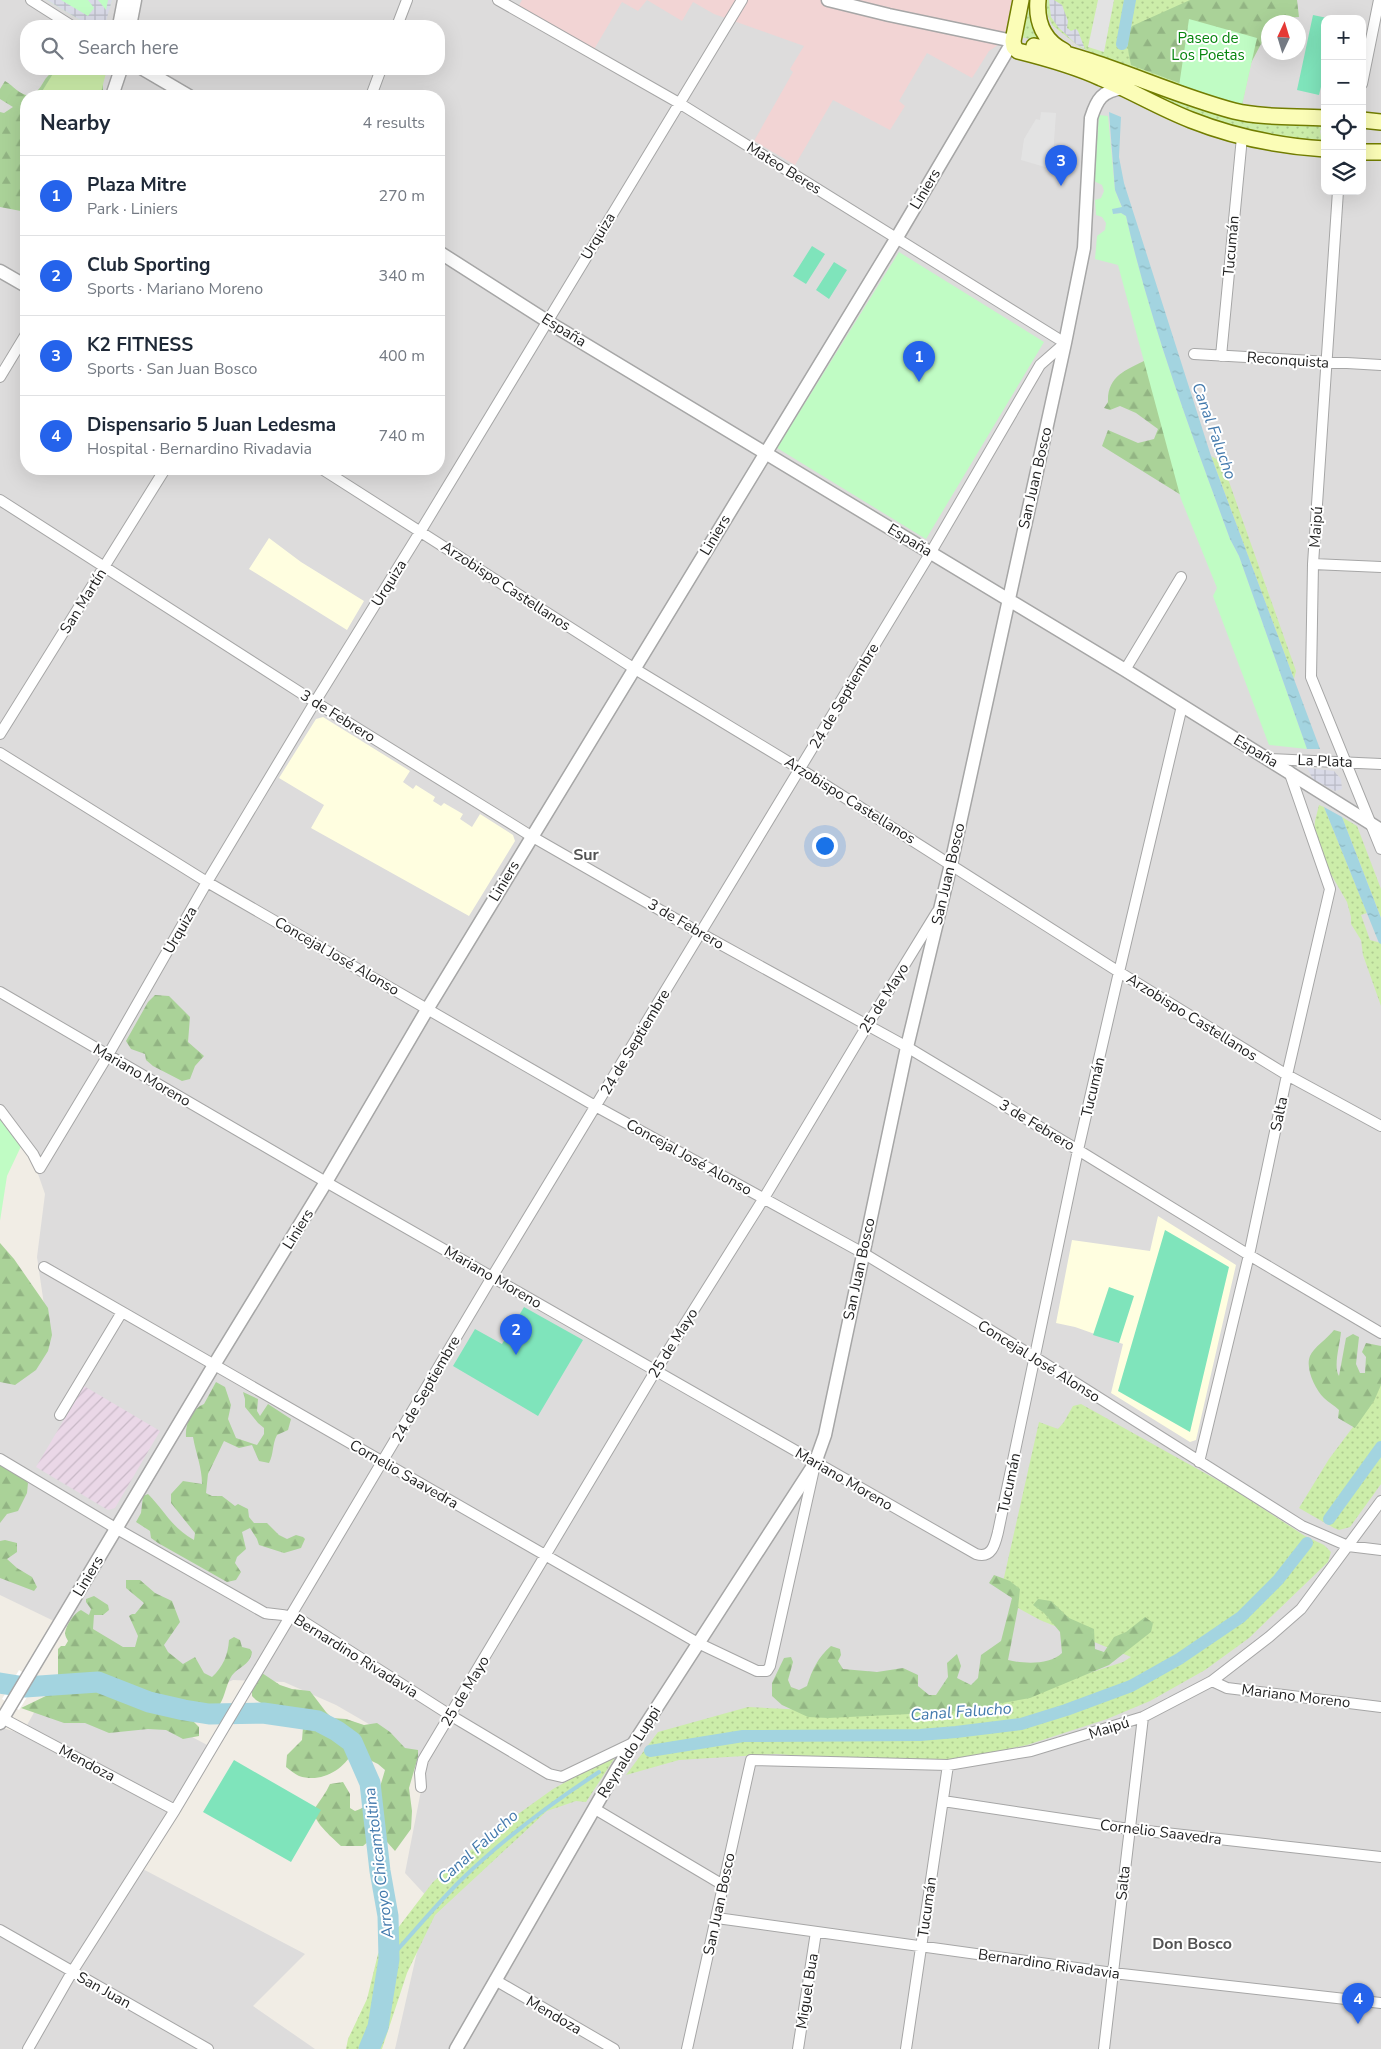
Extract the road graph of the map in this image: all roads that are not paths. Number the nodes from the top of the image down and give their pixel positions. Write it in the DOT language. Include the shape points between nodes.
graph roads {
  1 [pos="31,0"];
  2 [pos="124,0"];
  3 [pos="135,0"];
  4 [pos="407,0"];
  5 [pos="498,0"];
  6 [pos="742,0"];
  7 [pos="828,0"];
  8 [pos="1021,0"];
  9 [pos="1038,0"];
  10 [pos="1379,0"];
  11 [pos="63,20"];
  12 [pos="120,20"];
  13 [pos="131,20"];
  14 [pos="399,20"];
  15 [pos="1013,42"];
  16 [pos="1070,54"];
  17 [pos="1366,64"];
  18 [pos="118,75"];
  19 [pos="153,75"];
  20 [pos="379,75"];
  21 [pos="1123,88"];
  22 [pos="114,90"];
  23 [pos="180,90"];
  24 [pos="373,90"];
  25 [pos="679,103"];
  26 [pos="1321,118"];
  27 [pos="1366,120"];
  28 [pos="1381,122"];
  29 [pos="1242,137"];
  30 [pos="1321,150"];
  31 [pos="1366,152"];
  32 [pos="1381,152"];
  33 [pos="1338,195"];
  34 [pos="896,239"];
  35 [pos="445,256"];
  36 [pos="0,271"];
  37 [pos="20,283"];
  38 [pos="547,320"];
  39 [pos="1065,343"];
  40 [pos="20,344"];
  41 [pos="1194,354"];
  42 [pos="1221,356"];
  43 [pos="1328,363"];
  44 [pos="1381,365"];
  45 [pos="0,377"];
  46 [pos="765,452"];
  47 [pos="161,475"];
  48 [pos="331,475"];
  49 [pos="0,500"];
  50 [pos="420,532"];
  51 [pos="931,552"];
  52 [pos="1313,564"];
  53 [pos="104,567"];
  54 [pos="1381,567"];
  55 [pos="1181,577"];
  56 [pos="1008,600"];
  57 [pos="635,669"];
  58 [pos="1125,670"];
  59 [pos="315,702"];
  60 [pos="1182,706"];
  61 [pos="0,734"];
  62 [pos="0,753"];
  63 [pos="1269,759"];
  64 [pos="1347,762"];
  65 [pos="1381,764"];
  66 [pos="800,769"];
  67 [pos="1289,771"];
  68 [pos="1376,827"];
  69 [pos="531,836"];
  70 [pos="1381,849"];
  71 [pos="951,864"];
  72 [pos="207,882"];
  73 [pos="942,906"];
  74 [pos="700,933"];
  75 [pos="1118,972"];
  76 [pos="0,992"];
  77 [pos="428,1008"];
  78 [pos="867,1026"];
  79 [pos="907,1047"];
  80 [pos="108,1055"];
  81 [pos="1287,1075"];
  82 [pos="597,1107"];
  83 [pos="0,1110"];
  84 [pos="1381,1126"];
  85 [pos="1078,1150"];
  86 [pos="326,1182"];
  87 [pos="764,1198"];
  88 [pos="863,1253"];
  89 [pos="1249,1255"];
  90 [pos="44,1267"];
  91 [pos="492,1277"];
  92 [pos="122,1312"];
  93 [pos="1381,1333"];
  94 [pos="1036,1358"];
  95 [pos="214,1365"];
  96 [pos="656,1370"];
  97 [pos="60,1415"];
  98 [pos="0,1459"];
  99 [pos="383,1462"];
  100 [pos="1199,1462"];
  101 [pos="815,1463"];
  102 [pos="1381,1501"];
  103 [pos="116,1528"];
  104 [pos="1348,1546"];
  105 [pos="1381,1550"];
  106 [pos="545,1555"];
  107 [pos="988,1555"];
  108 [pos="291,1615"];
  109 [pos="698,1643"];
  110 [pos="767,1671"];
  111 [pos="1212,1681"];
  112 [pos="1381,1707"];
  113 [pos="450,1715"];
  114 [pos="1143,1717"];
  115 [pos="1,1719"];
  116 [pos="635,1742"];
  117 [pos="751,1760"];
  118 [pos="948,1765"];
  119 [pos="421,1787"];
  120 [pos="943,1801"];
  121 [pos="595,1809"];
  122 [pos="175,1810"];
  123 [pos="1128,1829"];
  124 [pos="1381,1858"];
  125 [pos="723,1885"];
  126 [pos="717,1918"];
  127 [pos="0,1930"];
  128 [pos="816,1932"];
  129 [pos="922,1947"];
  130 [pos="72,1972"];
  131 [pos="1113,1972"];
  132 [pos="495,1980"];
  133 [pos="1381,2004"];
  134 [pos="28,2049"];
  135 [pos="208,2049"];
  136 [pos="456,2049"];
  137 [pos="614,2049"];
  138 [pos="687,2049"];
  139 [pos="798,2049"];
  140 [pos="906,2049"];
  141 [pos="1104,2049"];
  1 -- 11 [label="street"];
  2 -- 12 [label="street"];
  3 -- 13 [label="street"];
  4 -- 14 [label="street"];
  5 -- 25 [label="street, Mateo Beres"];
  6 -- 25 [label="street, Urquiza"];
  7 -- 15 [label="street"];
  8 -- 15 [label="main road"];
  9 -- 16 [label="main road" via="1041,28"];
  10 -- 17 [label="street"];
  15 -- 16 [label="main road"];
  15 -- 21 [label="main road" via="1018,51 1072,66"];
  15 -- 34 [label="street, Liniers"];
  16 -- 26 [label="main road" via="1235,111"];
  18 -- 22 [label="street"];
  19 -- 23 [label="street"];
  20 -- 24 [label="street"];
  21 -- 29 [label="main road" via="1191,120"];
  21 -- 39 [label="street, San Juan Bosco" via="1100,97 1091,118 1084,248"];
  25 -- 34 [label="street, Mateo Beres"];
  25 -- 38 [label="street, Urquiza"];
  27 -- 28 [label="main road"];
  29 -- 30 [label="main road"];
  29 -- 42 [label="street, Tucumán"];
  31 -- 32 [label="main road"];
  33 -- 43 [label="street, Maipú"];
  34 -- 39 [label="street, Mateo Beres"];
  34 -- 46 [label="street, Liniers"];
  35 -- 38 [label="street, España"];
  36 -- 37 [label="street"];
  38 -- 46 [label="street, España"];
  38 -- 50 [label="street, Urquiza"];
  39 -- 51 [label="street, 24 de Septiembre" via="1040,365"];
  39 -- 56 [label="street, San Juan Bosco"];
  40 -- 45 [label="street"];
  41 -- 42 [label="street, Reconquista"];
  42 -- 43 [label="street, Reconquista"];
  43 -- 44 [label="street, Reconquista"];
  43 -- 52 [label="street, Maipú"];
  46 -- 51 [label="street, España"];
  46 -- 57 [label="street, Liniers"];
  47 -- 53 [label="street, San Martín"];
  48 -- 50 [label="street, Arzobispo Castellanos"];
  49 -- 53 [label="street, 3 de Febrero"];
  50 -- 57 [label="street, Arzobispo Castellanos"];
  50 -- 59 [label="street, Urquiza"];
  51 -- 56 [label="street, España"];
  51 -- 66 [label="street, 24 de Septiembre"];
  52 -- 54 [label="street"];
  52 -- 64 [label="street, Maipú" via="1311,677"];
  53 -- 59 [label="street, 3 de Febrero"];
  53 -- 61 [label="street, San Martín"];
  55 -- 58 [label="street"];
  56 -- 58 [label="street, España"];
  56 -- 71 [label="street, San Juan Bosco"];
  57 -- 66 [label="street, Arzobispo Castellanos"];
  57 -- 69 [label="street, Liniers"];
  58 -- 60 [label="street, España"];
  59 -- 69 [label="street, 3 de Febrero"];
  59 -- 72 [label="street, Urquiza"];
  60 -- 63 [label="street, España"];
  60 -- 75 [label="street, Tucumán"];
  62 -- 72 [label="street, Concejal José Alonso"];
  63 -- 64 [label="street, La Plata"];
  63 -- 67 [label="street, España"];
  64 -- 65 [label="street, La Plata"];
  64 -- 68 [label="street, Maipú"];
  66 -- 71 [label="street, Arzobispo Castellanos"];
  66 -- 74 [label="street, 24 de Septiembre"];
  67 -- 68 [label="street, España"];
  67 -- 81 [label="street, Salta" via="1330,889"];
  68 -- 70 [label="street, Maipú"];
  69 -- 74 [label="street, 3 de Febrero"];
  69 -- 77 [label="street, Liniers"];
  71 -- 73 [label="street, San Juan Bosco"];
  71 -- 75 [label="street, Arzobispo Castellanos"];
  72 -- 77 [label="street, Concejal José Alonso"];
  72 -- 80 [label="street, Urquiza"];
  73 -- 78 [label="street, 25 de Mayo"];
  73 -- 79 [label="street, San Juan Bosco"];
  74 -- 78 [label="street, 3 de Febrero"];
  74 -- 82 [label="street, 24 de Septiembre"];
  75 -- 81 [label="street, Arzobispo Castellanos"];
  75 -- 85 [label="street, Tucumán"];
  76 -- 80 [label="street, Mariano Moreno"];
  77 -- 82 [label="street, Concejal José Alonso"];
  77 -- 86 [label="street, Liniers"];
  78 -- 79 [label="street, 3 de Febrero"];
  78 -- 87 [label="street, 25 de Mayo"];
  79 -- 85 [label="street, 3 de Febrero"];
  79 -- 88 [label="street, San Juan Bosco"];
  80 -- 83 [label="street, Urquiza" via="40,1168"];
  80 -- 86 [label="street, Mariano Moreno"];
  81 -- 84 [label="street, Arzobispo Castellanos"];
  81 -- 89 [label="street, Salta"];
  82 -- 87 [label="street, Concejal José Alonso"];
  82 -- 91 [label="street, 24 de Septiembre"];
  85 -- 89 [label="street, 3 de Febrero"];
  85 -- 94 [label="street, Tucumán"];
  86 -- 91 [label="street, Mariano Moreno"];
  86 -- 95 [label="street, Liniers"];
  87 -- 88 [label="street, Concejal José Alonso"];
  87 -- 96 [label="street, 25 de Mayo"];
  88 -- 94 [label="street, Concejal José Alonso"];
  88 -- 101 [label="street, San Juan Bosco" via="825,1435"];
  89 -- 93 [label="street, 3 de Febrero"];
  89 -- 100 [label="street, Salta"];
  90 -- 92 [label="street, Cornelio Saavedra"];
  91 -- 96 [label="street, Mariano Moreno"];
  91 -- 99 [label="street, 24 de Septiembre"];
  92 -- 95 [label="street, Cornelio Saavedra"];
  92 -- 97 [label="street"];
  94 -- 100 [label="street, Concejal José Alonso"];
  94 -- 107 [label="street, Tucumán" via="998,1532"];
  95 -- 99 [label="street, Cornelio Saavedra"];
  95 -- 103 [label="street, Liniers"];
  96 -- 101 [label="street, Mariano Moreno"];
  96 -- 106 [label="street, 25 de Mayo"];
  98 -- 103 [label="street, Bernardino Rivadavia"];
  99 -- 106 [label="street, Cornelio Saavedra"];
  99 -- 108 [label="street, 24 de Septiembre"];
  100 -- 104 [label="street, Concejal José Alonso" via="1302,1526"];
  101 -- 107 [label="street, Mariano Moreno" via="976,1554"];
  101 -- 109 [label="street, Reynaldo Luppi"];
  101 -- 110 [label="street, San Juan Bosco"];
  102 -- 104 [label="street, Maipú"];
  103 -- 108 [label="street, Bernardino Rivadavia" via="264,1613"];
  103 -- 115 [label="street, Liniers"];
  104 -- 105 [label="street, Concejal José Alonso"];
  104 -- 111 [label="street, Maipú" via="1301,1609"];
  106 -- 109 [label="street, Cornelio Saavedra"];
  106 -- 113 [label="street, 25 de Mayo"];
  108 -- 113 [label="street, Bernardino Rivadavia"];
  108 -- 122 [label="street, 24 de Septiembre"];
  109 -- 110 [label="street, Cornelio Saavedra" via="757,1671"];
  109 -- 116 [label="street, Reynaldo Luppi"];
  111 -- 112 [label="street, Mariano Moreno" via="1227,1688"];
  111 -- 114 [label="street, Maipú"];
  113 -- 116 [label="street, Bernardino Rivadavia" via="549,1774 562,1777"];
  113 -- 119 [label="street, 25 de Mayo" via="424,1760 420,1773"];
  114 -- 118 [label="street, Maipú" via="1031,1751"];
  114 -- 123 [label="street, Salta"];
  115 -- 122 [label="street, Mendoza"];
  116 -- 121 [label="street, Reynaldo Luppi"];
  117 -- 118 [label="street, Maipú"];
  117 -- 125 [label="street, San Juan Bosco"];
  118 -- 120 [label="street, Tucumán"];
  120 -- 123 [label="street, Cornelio Saavedra"];
  120 -- 129 [label="street, Tucumán"];
  121 -- 125 [label="street"];
  121 -- 132 [label="street, Reynaldo Luppi"];
  122 -- 130 [label="street, 24 de Septiembre"];
  123 -- 124 [label="street, Cornelio Saavedra"];
  123 -- 131 [label="street, Salta"];
  125 -- 126 [label="street, San Juan Bosco"];
  126 -- 128 [label="street, Bernardino Rivadavia"];
  126 -- 138 [label="street, San Juan Bosco"];
  127 -- 130 [label="street, San Juan"];
  128 -- 129 [label="street, Bernardino Rivadavia"];
  128 -- 139 [label="street, Miguel Bua"];
  129 -- 131 [label="street, Bernardino Rivadavia"];
  129 -- 140 [label="street, Tucumán"];
  130 -- 134 [label="street, 24 de Septiembre"];
  130 -- 135 [label="street, San Juan"];
  131 -- 133 [label="street, Bernardino Rivadavia"];
  131 -- 141 [label="street, Salta"];
  132 -- 136 [label="street, Reynaldo Luppi"];
  132 -- 137 [label="street, Mendoza"];
}
